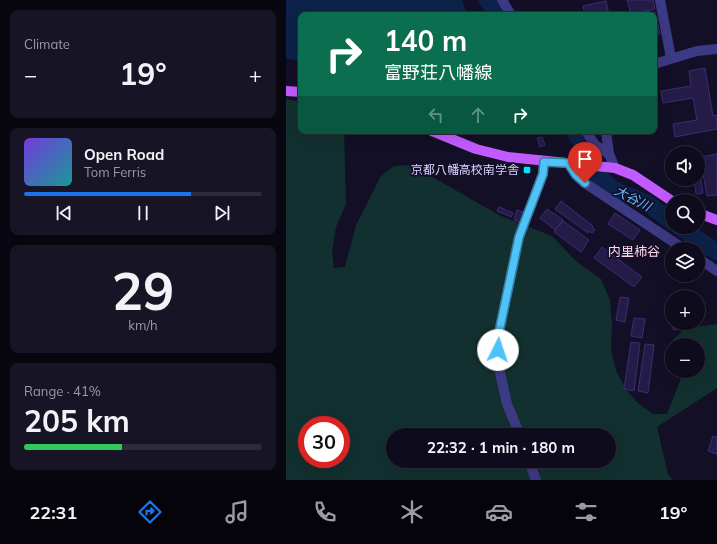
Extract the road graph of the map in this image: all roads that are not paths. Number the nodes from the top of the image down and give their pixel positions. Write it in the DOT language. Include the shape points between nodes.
graph roads {
  1 [pos="502,0"];
  2 [pos="660,0"];
  3 [pos="509,12"];
  4 [pos="717,49"];
  5 [pos="671,58"];
  6 [pos="657,63"];
  7 [pos="286,91"];
  8 [pos="298,92"];
  9 [pos="439,134"];
  10 [pos="588,134"];
  11 [pos="606,134"];
  12 [pos="609,154"];
  13 [pos="544,162"];
  14 [pos="568,163"];
  15 [pos="615,168"];
  16 [pos="665,197"];
  17 [pos="705,216"];
  18 [pos="717,220"];
  19 [pos="674,242"];
  20 [pos="705,263"];
  21 [pos="717,271"];
  22 [pos="517,428"];
  23 [pos="532,468"];
  24 [pos="536,480"];
  1 -- 3 [label="street"];
  2 -- 5 [label="street"];
  4 -- 5 [label="street"];
  5 -- 6 [label="street"];
  7 -- 8 [label="main road"];
  9 -- 13 [label="main road" via="476,149"];
  10 -- 12 [label="street" via="595,145"];
  11 -- 12 [label="street"];
  12 -- 15 [label="street"];
  13 -- 14 [label="main road"];
  13 -- 22 [label="street" via="543,174 519,237 498,337 498,364 507,404"];
  14 -- 15 [label="main road"];
  14 -- 19 [label="street" via="585,183"];
  15 -- 16 [label="main road" via="633,174"];
  17 -- 18 [label="main road"];
  20 -- 21 [label="street"];
  23 -- 24 [label="street"];
}
